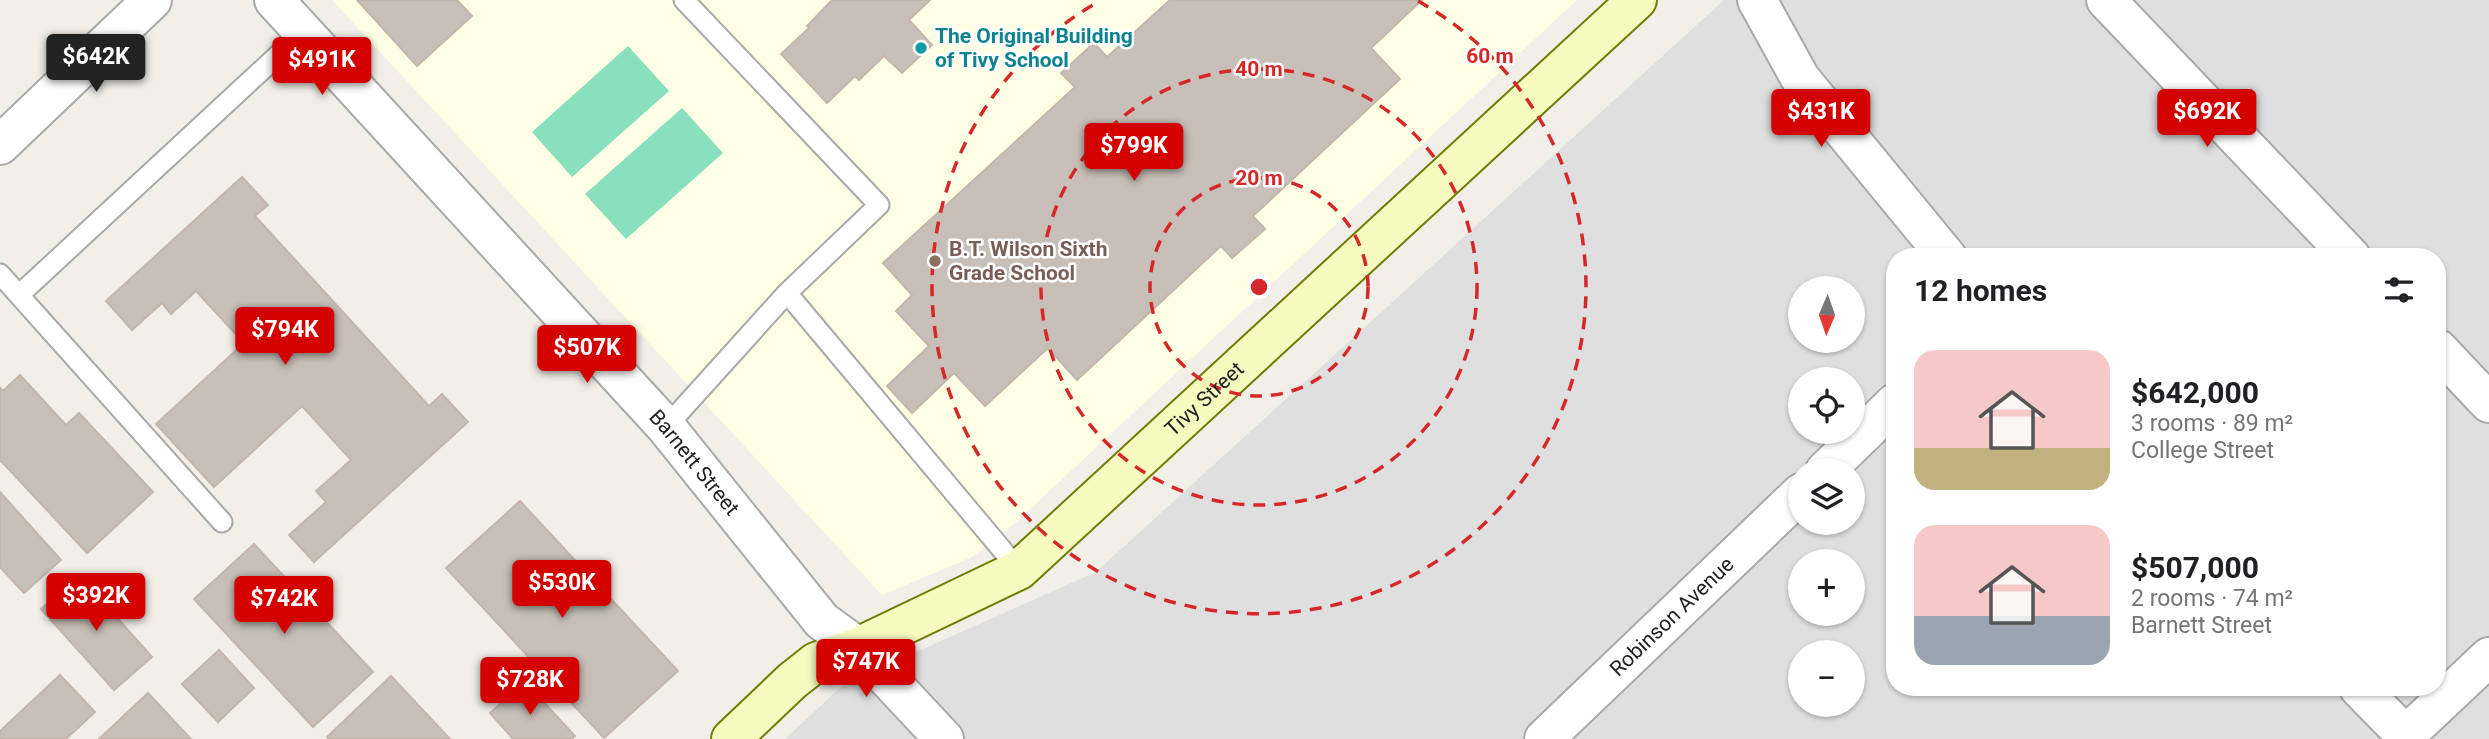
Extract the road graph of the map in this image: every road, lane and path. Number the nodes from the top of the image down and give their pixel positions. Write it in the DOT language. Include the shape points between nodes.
graph roads {
  1 [pos="152,0"];
  2 [pos="274,0"];
  3 [pos="684,0"];
  4 [pos="1637,0"];
  5 [pos="1757,0"];
  6 [pos="2106,0"];
  7 [pos="303,32"];
  8 [pos="0,145"];
  9 [pos="1940,248"];
  10 [pos="2342,248"];
  11 [pos="0,274"];
  12 [pos="787,293"];
  13 [pos="19,295"];
  14 [pos="2446,357"];
  15 [pos="2489,403"];
  16 [pos="1886,412"];
  17 [pos="666,427"];
  18 [pos="1838,458"];
  19 [pos="1788,506"];
  20 [pos="222,522"];
  21 [pos="1019,570"];
  22 [pos="858,647"];
  23 [pos="2489,657"];
  24 [pos="2367,696"];
  25 [pos="2408,737"];
  26 [pos="731,739"];
  27 [pos="944,739"];
  28 [pos="1544,739"];
  1 -- 8 [label="street"];
  2 -- 7 [label="street, Barnett Street"];
  3 -- 12 [label="lane" via="879,205"];
  4 -- 21 [label="street, Tivy Street"];
  5 -- 9 [label="street" via="1800,78"];
  6 -- 10 [label="street"];
  7 -- 13 [label="lane"];
  7 -- 17 [label="street, Barnett Street"];
  11 -- 13 [label="lane"];
  12 -- 17 [label="lane"];
  12 -- 21 [label="lane"];
  13 -- 20 [label="lane"];
  14 -- 15 [label="street"];
  16 -- 18 [label="street"];
  17 -- 22 [label="street, Barnett Street" via="822,621"];
  19 -- 28 [label="street, Robinson Avenue"];
  21 -- 22 [label="street, Tivy Street"];
  22 -- 26 [label="street, Tivy Street" via="816,662"];
  22 -- 27 [label="street, Barnett Street"];
  23 -- 25 [label="street"];
  24 -- 25 [label="street"];
}
